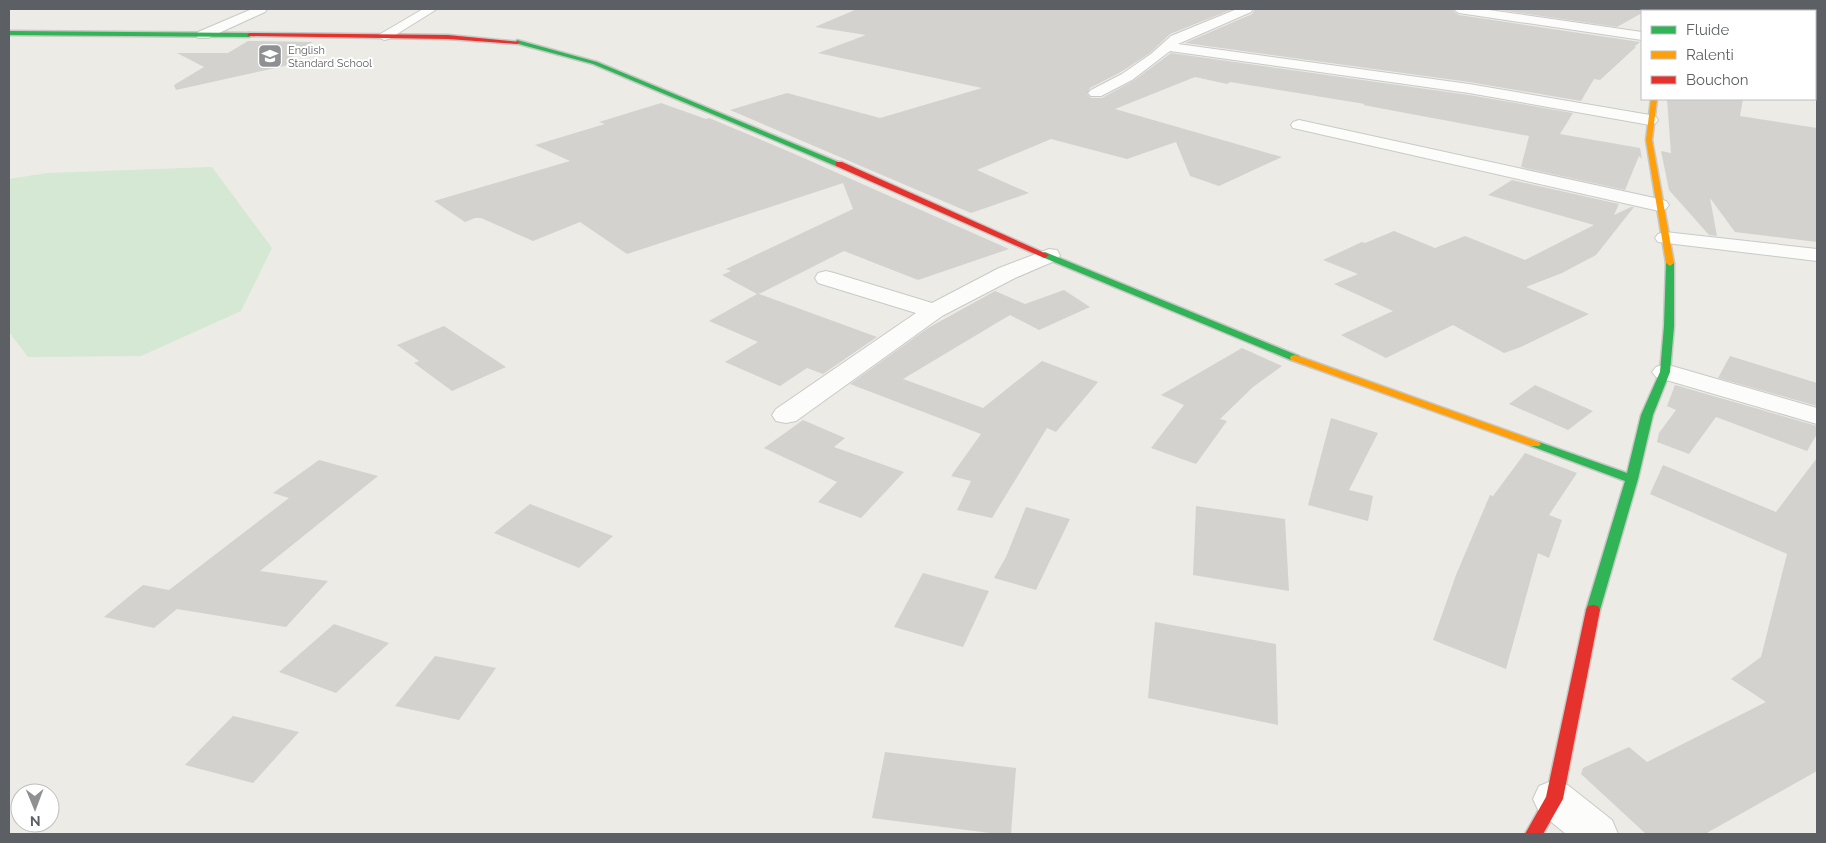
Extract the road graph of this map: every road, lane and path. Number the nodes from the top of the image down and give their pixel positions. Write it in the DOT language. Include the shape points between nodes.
graph roads {
  1 [pos="261,9"];
  2 [pos="431,9"];
  3 [pos="1246,9"];
  4 [pos="1459,9"];
  5 [pos="9,33"];
  6 [pos="203,35"];
  7 [pos="384,36"];
  8 [pos="1641,36"];
  9 [pos="1167,47"];
  10 [pos="1096,93"];
  11 [pos="1654,100"];
  12 [pos="1650,120"];
  13 [pos="1299,125"];
  14 [pos="1659,205"];
  15 [pos="1665,238"];
  16 [pos="1049,255"];
  17 [pos="1817,255"];
  18 [pos="826,278"];
  19 [pos="934,311"];
  20 [pos="1665,372"];
  21 [pos="786,415"];
  22 [pos="1817,416"];
  23 [pos="1632,479"];
  24 [pos="1554,799"];
  25 [pos="1534,834"];
  26 [pos="1597,834"];
  1 -- 6 [label="street"];
  2 -- 7 [label="street"];
  3 -- 9 [label="street" via="1189,32"];
  4 -- 8 [label="street"];
  5 -- 6 [label="street"];
  6 -- 7 [label="street"];
  7 -- 16 [label="street" via="490,38 549,49 596,64 797,146"];
  9 -- 10 [label="street" via="1127,77"];
  9 -- 12 [label="street" via="1437,82"];
  11 -- 12 [label="street"];
  12 -- 14 [label="street"];
  13 -- 14 [label="street"];
  14 -- 15 [label="street"];
  15 -- 17 [label="street"];
  15 -- 20 [label="street" via="1670,259"];
  16 -- 19 [label="street"];
  16 -- 23 [label="street" via="1272,350"];
  18 -- 19 [label="street"];
  19 -- 21 [label="street"];
  20 -- 22 [label="street"];
  20 -- 23 [label="street" via="1647,415"];
  23 -- 24 [label="street" via="1591,616"];
  24 -- 25 [label="street"];
  24 -- 26 [label="street"];
}
